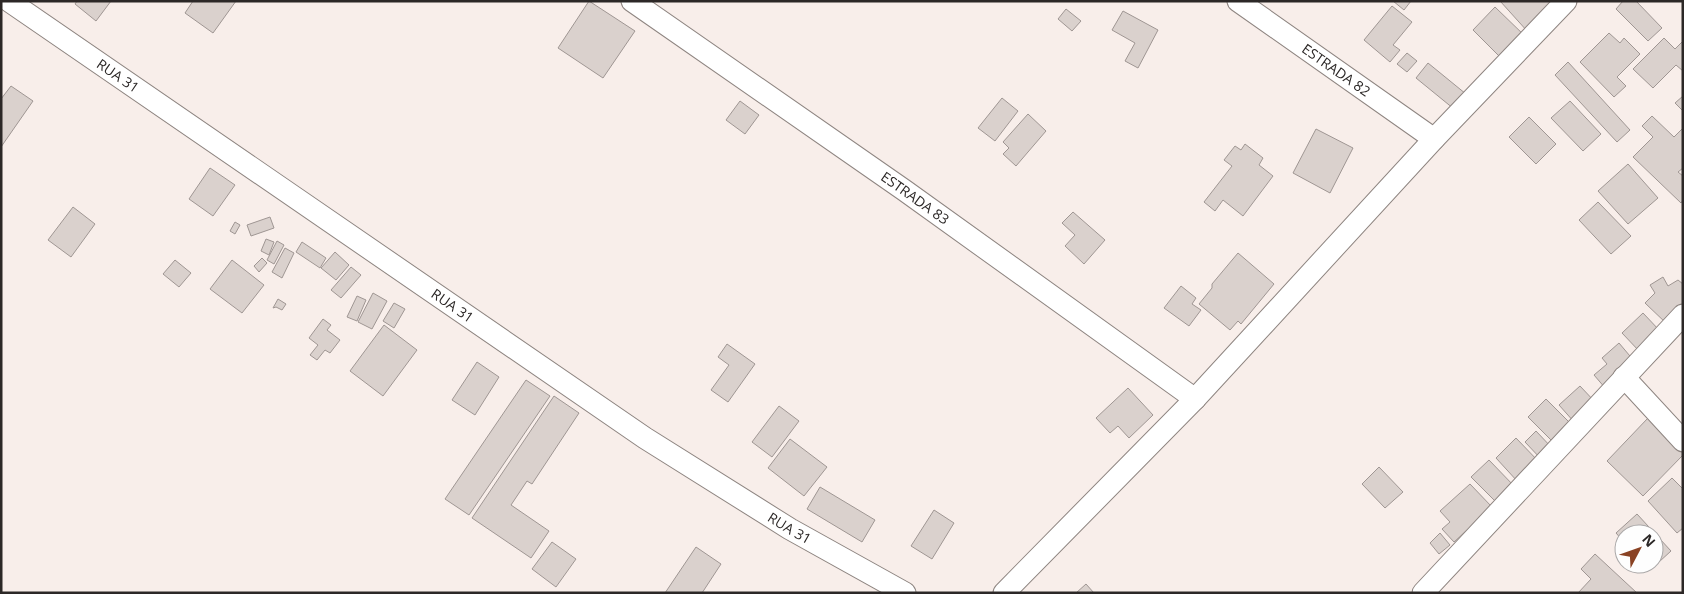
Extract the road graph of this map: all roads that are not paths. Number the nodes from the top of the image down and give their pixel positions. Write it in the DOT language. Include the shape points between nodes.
graph roads {
  1 [pos="9,1"];
  2 [pos="632,1"];
  3 [pos="1238,1"];
  4 [pos="1566,1"];
  5 [pos="1434,139"];
  6 [pos="1683,315"];
  7 [pos="1624,377"];
  8 [pos="1195,399"];
  9 [pos="1683,441"];
  10 [pos="905,593"];
  11 [pos="1004,593"];
  12 [pos="1423,593"];
  1 -- 10 [label="street, RUA 31" via="645,438 790,528"];
  2 -- 8 [label="street, ESTRADA 83" via="904,190"];
  3 -- 5 [label="street, ESTRADA 82"];
  4 -- 5 [label="street"];
  5 -- 8 [label="street"];
  6 -- 7 [label="street"];
  7 -- 9 [label="street"];
  7 -- 12 [label="street"];
  8 -- 11 [label="street"];
}
